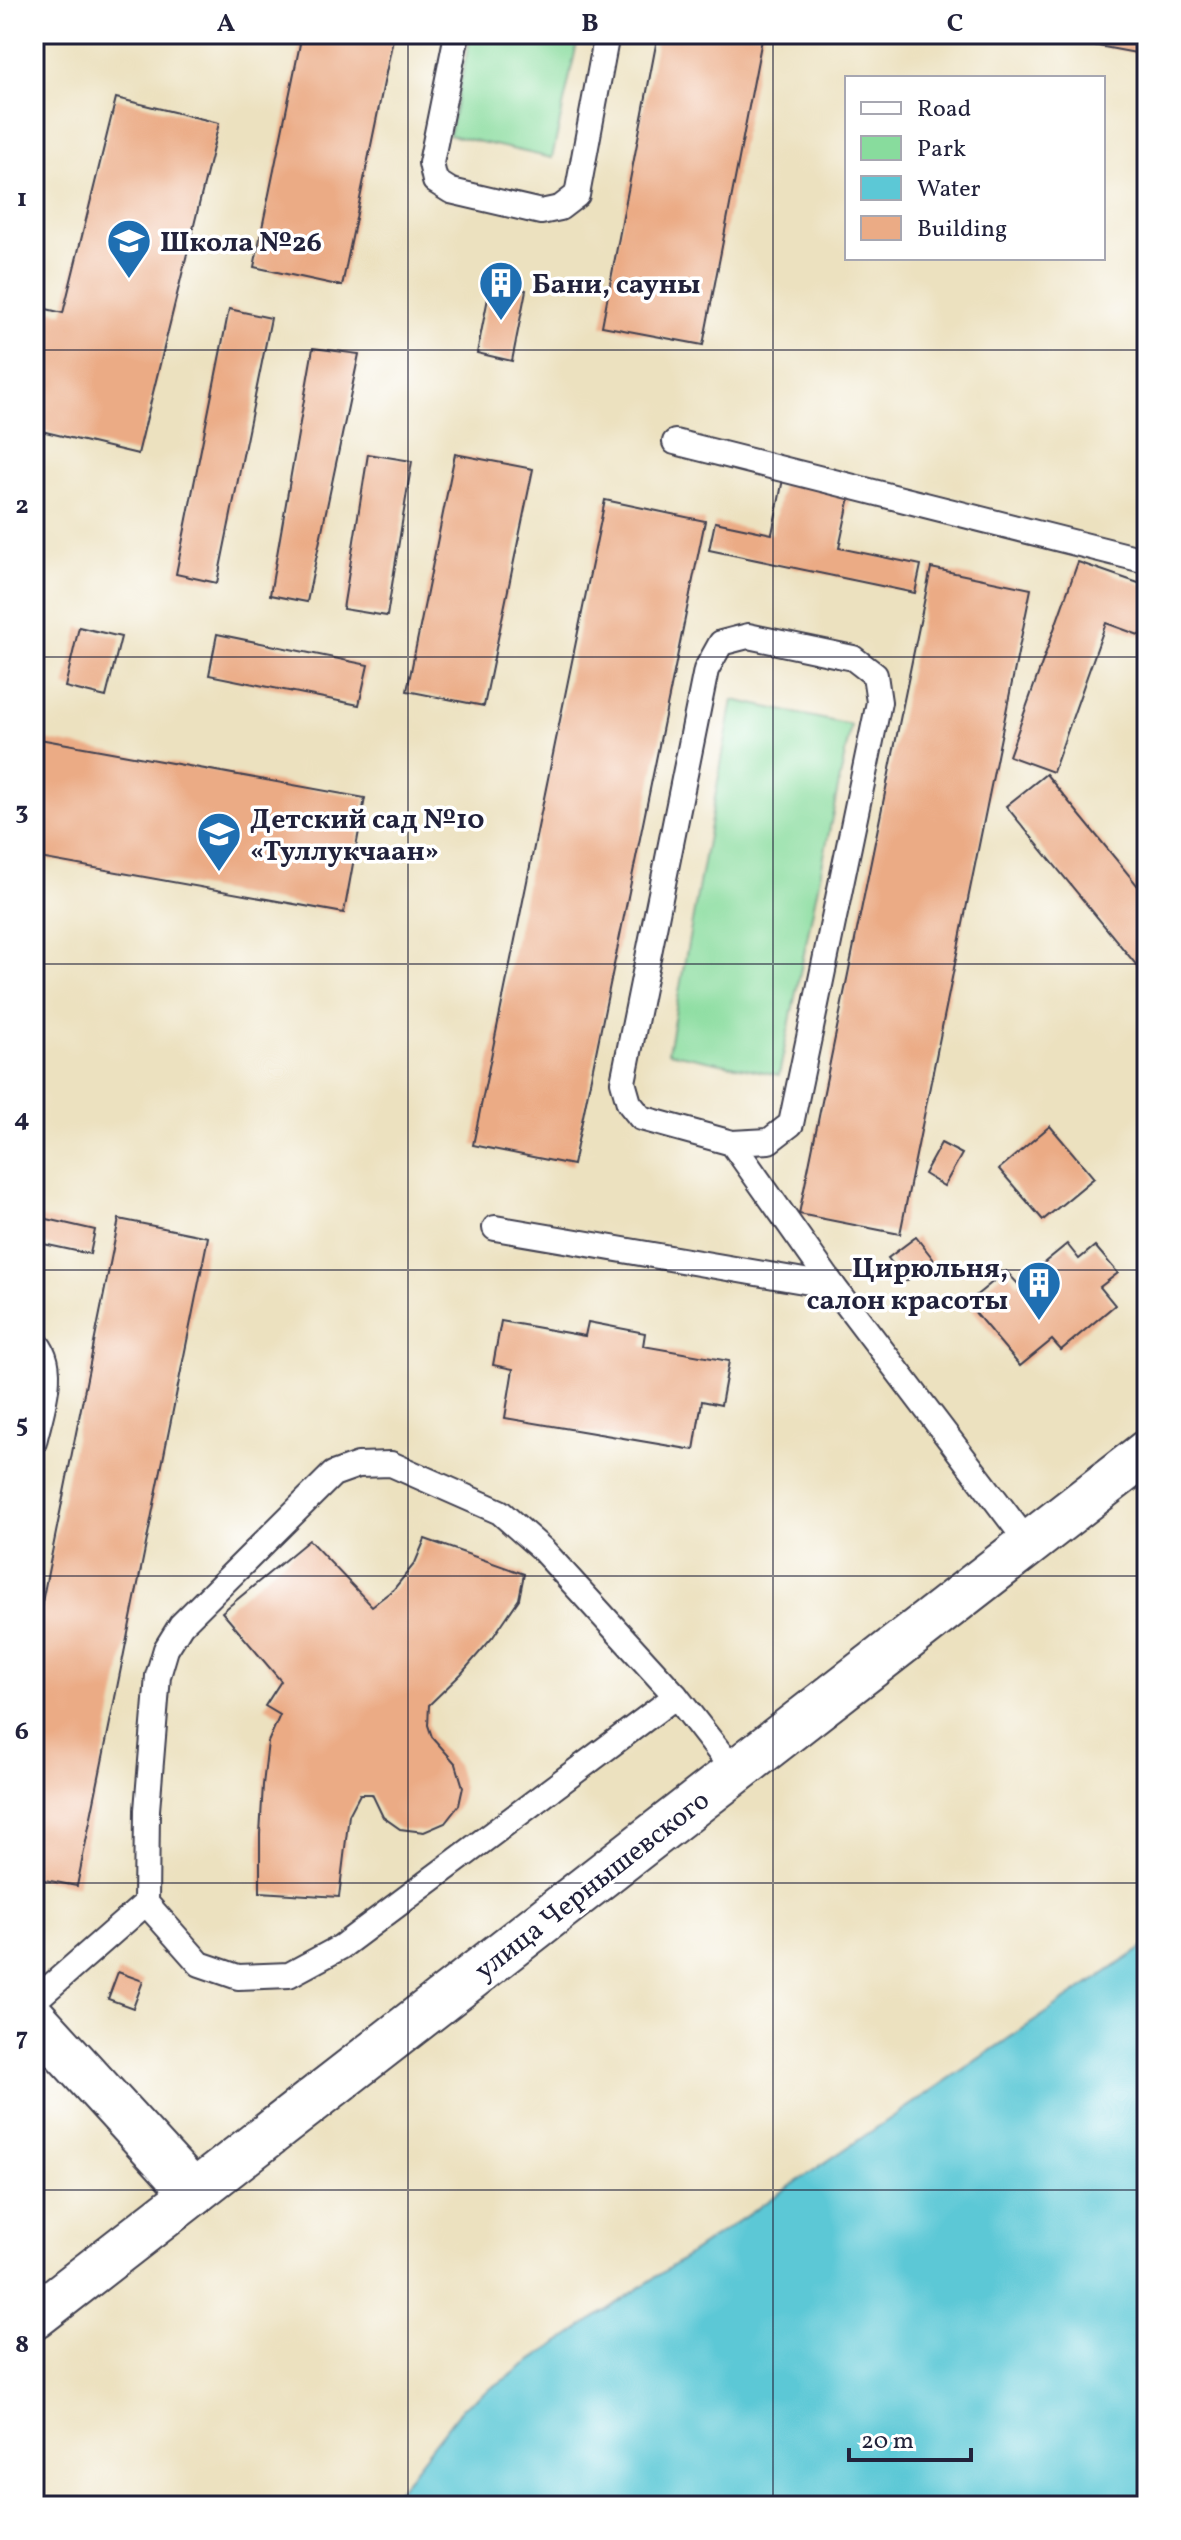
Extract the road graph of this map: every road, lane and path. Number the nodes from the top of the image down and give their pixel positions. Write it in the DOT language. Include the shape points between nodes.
graph roads {
  1 [pos="457,34"];
  2 [pos="607,34"];
  3 [pos="675,442"];
  4 [pos="1147,561"];
  5 [pos="732,1143"];
  6 [pos="495,1228"];
  7 [pos="833,1286"];
  8 [pos="34,1341"];
  9 [pos="34,1442"];
  10 [pos="1147,1452"];
  11 [pos="1029,1544"];
  12 [pos="676,1696"];
  13 [pos="735,1772"];
  14 [pos="146,1903"];
  15 [pos="34,2001"];
  16 [pos="34,2018"];
  17 [pos="194,2193"];
  18 [pos="34,2317"];
  1 -- 2 [label="lane" via="431,163 435,181 451,191 541,212 560,208 577,195"];
  3 -- 4 [label="lane"];
  5 -- 5 [label="lane" via="641,1118 629,1103 623,1082 706,670 721,643 748,636 853,658 875,675 879,702 791,1124 769,1141"];
  5 -- 7 [label="lane"];
  6 -- 7 [label="lane"];
  7 -- 11 [label="lane"];
  8 -- 9 [label="lane" via="49,1376"];
  10 -- 11 [label="main road, улица Чернышевского"];
  11 -- 13 [label="main road, улица Чернышевского"];
  12 -- 13 [label="lane"];
  12 -- 14 [label="lane" via="341,1947 289,1975 238,1977 200,1964"];
  12 -- 14 [label="lane" via="543,1550 500,1512 391,1464 358,1465 333,1474 181,1625 166,1649 158,1676 147,1810"];
  13 -- 17 [label="main road, улица Чернышевского"];
  14 -- 15 [label="lane"];
  16 -- 17 [label="main road"];
  17 -- 18 [label="main road, улица Чернышевского"];
}
